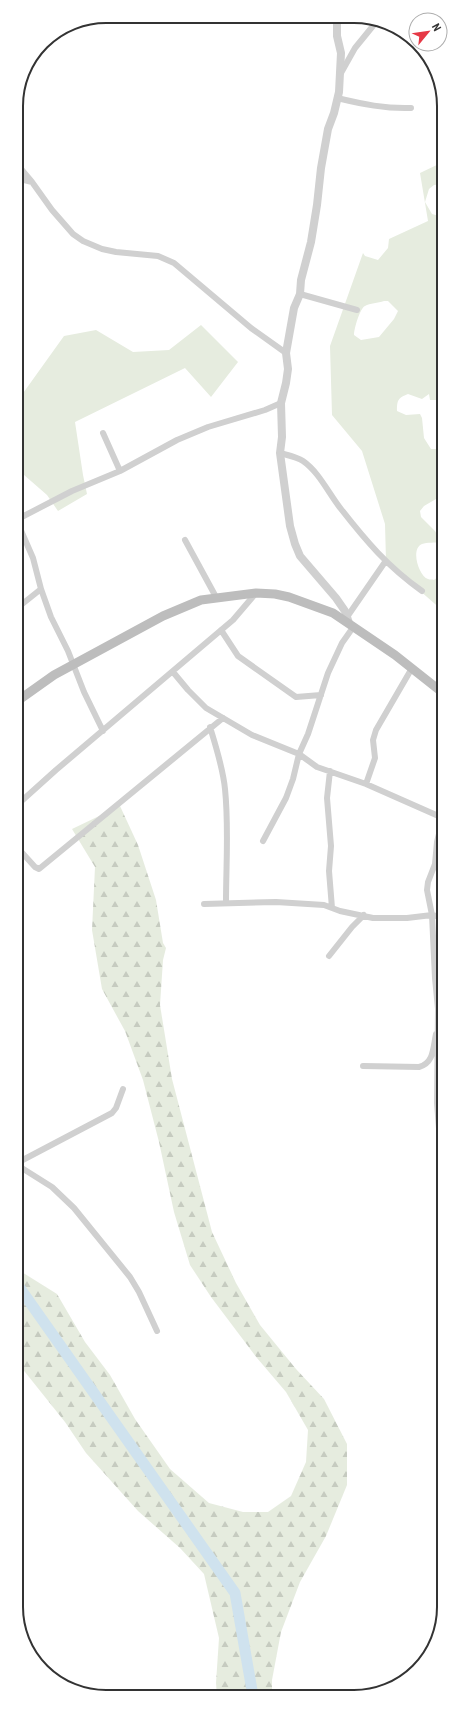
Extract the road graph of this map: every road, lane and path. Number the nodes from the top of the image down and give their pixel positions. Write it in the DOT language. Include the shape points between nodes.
graph roads {
  1 [pos="337,23"];
  2 [pos="373,26"];
  3 [pos="341,73"];
  4 [pos="337,98"];
  5 [pos="411,108"];
  6 [pos="23,171"];
  7 [pos="23,180"];
  8 [pos="32,182"];
  9 [pos="300,294"];
  10 [pos="357,310"];
  11 [pos="286,353"];
  12 [pos="281,403"];
  13 [pos="103,433"];
  14 [pos="280,453"];
  15 [pos="120,472"];
  16 [pos="23,516"];
  17 [pos="23,536"];
  18 [pos="184,540"];
  19 [pos="385,562"];
  20 [pos="41,589"];
  21 [pos="422,591"];
  22 [pos="256,593"];
  23 [pos="216,597"];
  24 [pos="23,604"];
  25 [pos="350,622"];
  26 [pos="220,630"];
  27 [pos="73,664"];
  28 [pos="412,668"];
  29 [pos="173,672"];
  30 [pos="437,688"];
  31 [pos="321,695"];
  32 [pos="23,697"];
  33 [pos="222,718"];
  34 [pos="210,727"];
  35 [pos="103,731"];
  36 [pos="299,754"];
  37 [pos="330,771"];
  38 [pos="366,784"];
  39 [pos="23,800"];
  40 [pos="437,815"];
  41 [pos="263,841"];
  42 [pos="437,842"];
  43 [pos="23,854"];
  44 [pos="226,902"];
  45 [pos="204,904"];
  46 [pos="332,908"];
  47 [pos="364,915"];
  48 [pos="432,916"];
  49 [pos="437,917"];
  50 [pos="329,956"];
  51 [pos="437,1005"];
  52 [pos="437,1028"];
  53 [pos="363,1066"];
  54 [pos="123,1089"];
  55 [pos="23,1161"];
  56 [pos="23,1168"];
  57 [pos="157,1331"];
  1 -- 3 [label="street"];
  2 -- 3 [label="street"];
  3 -- 4 [label="street"];
  4 -- 5 [label="street" via="376,107"];
  4 -- 9 [label="street" via="328,129 311,242"];
  6 -- 8 [label="street"];
  7 -- 8 [label="street"];
  8 -- 11 [label="street" via="52,210 73,234 83,241 102,249 158,256 174,263 251,328"];
  9 -- 10 [label="street"];
  9 -- 11 [label="street" via="294,308"];
  11 -- 12 [label="street" via="287,376"];
  12 -- 14 [label="street"];
  12 -- 15 [label="street" via="208,427"];
  13 -- 15 [label="street"];
  14 -- 19 [label="street" via="302,461 315,473"];
  14 -- 25 [label="street" via="290,526 295,544 300,556 336,598"];
  15 -- 16 [label="street" via="72,491"];
  17 -- 20 [label="street" via="33,558"];
  18 -- 23 [label="street"];
  19 -- 21 [label="street"];
  19 -- 25 [label="street"];
  20 -- 24 [label="street"];
  20 -- 27 [label="street"];
  22 -- 23 [label="main road"];
  22 -- 25 [label="main road" via="275,594 299,600"];
  22 -- 26 [label="street" via="233,620"];
  23 -- 27 [label="main road" via="201,600 163,616"];
  25 -- 28 [label="main road"];
  25 -- 31 [label="street"];
  26 -- 29 [label="street"];
  26 -- 31 [label="street" via="238,656 296,697"];
  27 -- 32 [label="main road"];
  27 -- 35 [label="street"];
  28 -- 30 [label="main road"];
  28 -- 38 [label="street" via="376,730 375,758"];
  29 -- 33 [label="street" via="206,708"];
  29 -- 35 [label="street"];
  31 -- 36 [label="street"];
  33 -- 34 [label="street"];
  33 -- 36 [label="street" via="252,735"];
  34 -- 43 [label="street" via="39,869"];
  34 -- 44 [label="street" via="225,789"];
  35 -- 39 [label="street"];
  36 -- 37 [label="street"];
  36 -- 41 [label="street" via="286,798"];
  37 -- 38 [label="street"];
  37 -- 46 [label="street" via="326,798 331,846 329,871"];
  38 -- 40 [label="street"];
  42 -- 48 [label="street" via="435,864 427,890"];
  44 -- 45 [label="street"];
  44 -- 46 [label="street" via="290,903 324,905"];
  46 -- 47 [label="street"];
  47 -- 48 [label="street" via="387,919"];
  47 -- 50 [label="street"];
  48 -- 49 [label="street"];
  48 -- 51 [label="street"];
  52 -- 53 [label="street" via="430,1060 424,1066"];
  54 -- 55 [label="street" via="112,1113"];
  56 -- 57 [label="street" via="52,1187 78,1212 130,1277"];
}
